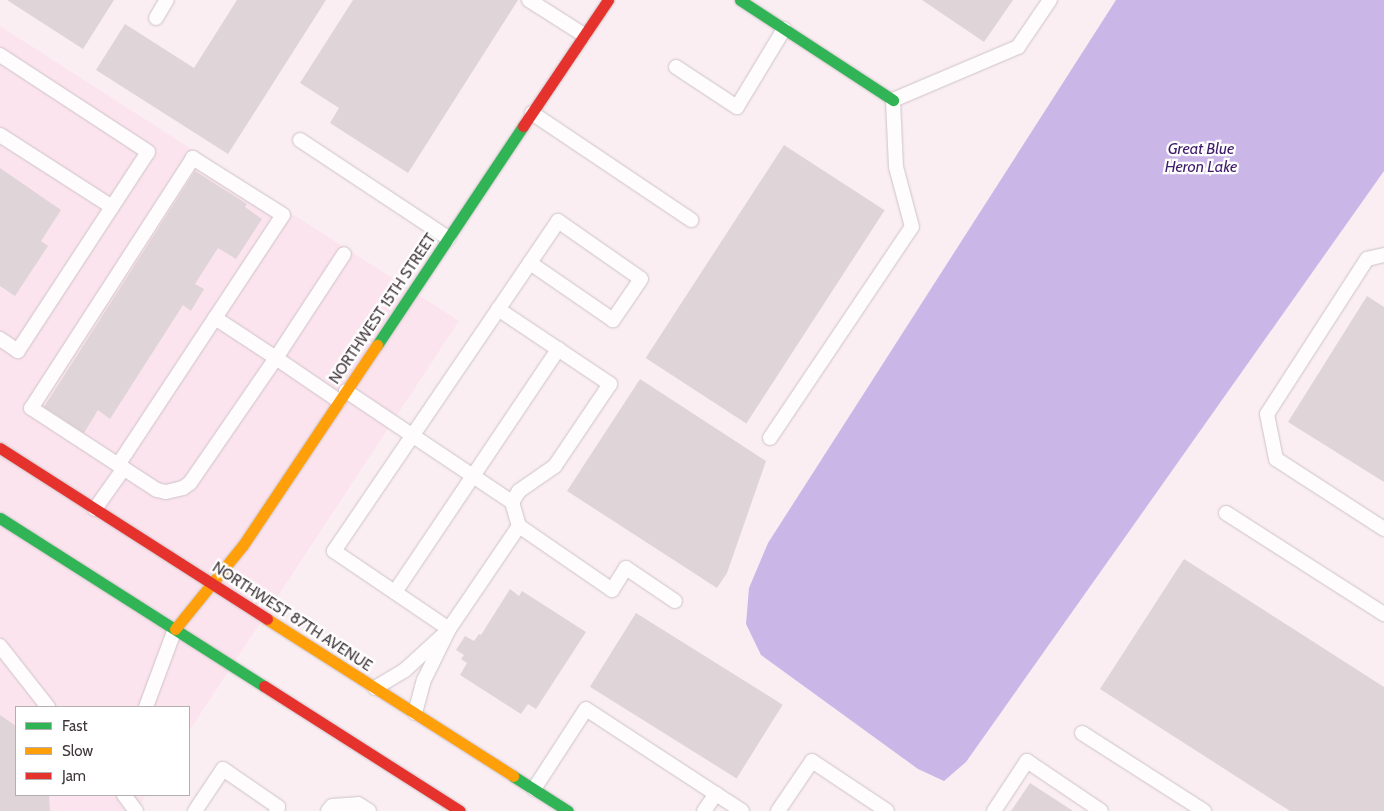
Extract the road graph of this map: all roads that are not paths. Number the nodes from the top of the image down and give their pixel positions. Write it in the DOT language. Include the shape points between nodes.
graph roads {
  1 [pos="168,0"];
  2 [pos="529,0"];
  3 [pos="608,0"];
  4 [pos="740,0"];
  5 [pos="1050,0"];
  6 [pos="156,18"];
  7 [pos="784,29"];
  8 [pos="584,35"];
  9 [pos="0,54"];
  10 [pos="676,67"];
  11 [pos="893,100"];
  12 [pos="532,113"];
  13 [pos="0,135"];
  14 [pos="300,140"];
  15 [pos="112,208"];
  16 [pos="691,220"];
  17 [pos="448,238"];
  18 [pos="344,254"];
  19 [pos="1384,255"];
  20 [pos="530,263"];
  21 [pos="498,309"];
  22 [pos="215,318"];
  23 [pos="0,339"];
  24 [pos="558,350"];
  25 [pos="276,358"];
  26 [pos="343,396"];
  27 [pos="413,435"];
  28 [pos="770,438"];
  29 [pos="0,448"];
  30 [pos="121,466"];
  31 [pos="473,476"];
  32 [pos="512,502"];
  33 [pos="95,509"];
  34 [pos="1226,512"];
  35 [pos="0,518"];
  36 [pos="519,526"];
  37 [pos="1384,529"];
  38 [pos="210,582"];
  39 [pos="395,592"];
  40 [pos="676,601"];
  41 [pos="1384,614"];
  42 [pos="175,629"];
  43 [pos="449,629"];
  44 [pos="0,646"];
  45 [pos="375,688"];
  46 [pos="47,706"];
  47 [pos="146,706"];
  48 [pos="415,714"];
  49 [pos="1082,733"];
  50 [pos="534,789"];
  51 [pos="716,794"];
  52 [pos="125,796"];
  53 [pos="133,810"];
  54 [pos="195,811"];
  55 [pos="276,811"];
  56 [pos="328,811"];
  57 [pos="369,811"];
  58 [pos="460,811"];
  59 [pos="568,811"];
  60 [pos="704,811"];
  61 [pos="742,811"];
  62 [pos="778,811"];
  63 [pos="887,811"];
  64 [pos="994,811"];
  65 [pos="1101,811"];
  66 [pos="1204,811"];
  1 -- 6 [label="lane"];
  2 -- 8 [label="lane"];
  3 -- 8 [label="main road, NORTHWEST 15TH STREET"];
  4 -- 7 [label="main road"];
  5 -- 11 [label="lane" via="1018,47"];
  7 -- 10 [label="lane" via="737,107"];
  7 -- 11 [label="main road"];
  8 -- 12 [label="main road, NORTHWEST 15TH STREET"];
  9 -- 15 [label="lane" via="148,152"];
  11 -- 28 [label="lane" via="896,167 912,227"];
  12 -- 16 [label="lane"];
  12 -- 17 [label="main road, NORTHWEST 15TH STREET"];
  13 -- 15 [label="lane"];
  14 -- 17 [label="lane"];
  15 -- 23 [label="lane" via="18,351"];
  17 -- 26 [label="main road, NORTHWEST 15TH STREET"];
  18 -- 25 [label="lane"];
  19 -- 37 [label="lane" via="1368,259 1267,414 1276,459"];
  20 -- 20 [label="lane" via="558,221 641,279 613,320"];
  20 -- 21 [label="lane"];
  21 -- 24 [label="lane"];
  21 -- 27 [label="lane"];
  22 -- 25 [label="lane"];
  22 -- 30 [label="lane"];
  22 -- 30 [label="lane" via="283,215 192,158 31,408"];
  24 -- 31 [label="lane"];
  24 -- 32 [label="lane" via="610,384 555,466 519,491"];
  25 -- 26 [label="lane"];
  25 -- 30 [label="lane" via="183,488 166,492 157,490"];
  26 -- 27 [label="lane"];
  26 -- 38 [label="main road, NORTHWEST 15TH STREET" via="243,545"];
  27 -- 31 [label="lane"];
  27 -- 39 [label="lane" via="334,551"];
  29 -- 33 [label="main road, NORTHWEST 87TH AVENUE"];
  30 -- 33 [label="lane"];
  31 -- 32 [label="lane"];
  31 -- 39 [label="lane"];
  32 -- 36 [label="lane"];
  33 -- 38 [label="main road, NORTHWEST 87TH AVENUE"];
  34 -- 41 [label="lane"];
  35 -- 42 [label="main road"];
  36 -- 40 [label="lane" via="612,590 626,568"];
  36 -- 43 [label="lane"];
  38 -- 42 [label="main road, NORTHWEST 15TH STREET"];
  38 -- 45 [label="main road, NORTHWEST 87TH AVENUE"];
  39 -- 43 [label="lane"];
  42 -- 47 [label="lane"];
  42 -- 58 [label="main road"];
  43 -- 45 [label="lane" via="405,670"];
  43 -- 48 [label="lane" via="424,680"];
  44 -- 46 [label="lane"];
  45 -- 48 [label="main road, NORTHWEST 87TH AVENUE"];
  48 -- 50 [label="main road, NORTHWEST 87TH AVENUE"];
  49 -- 66 [label="lane"];
  50 -- 51 [label="lane" via="586,709"];
  50 -- 59 [label="main road, NORTHWEST 87TH AVENUE"];
  51 -- 60 [label="lane"];
  51 -- 61 [label="lane"];
  52 -- 53 [label="lane"];
  54 -- 55 [label="lane" via="223,769 278,807"];
  56 -- 57 [label="lane" via="332,806 358,804"];
  62 -- 63 [label="lane" via="812,762"];
  64 -- 65 [label="lane" via="1027,761"];
}
